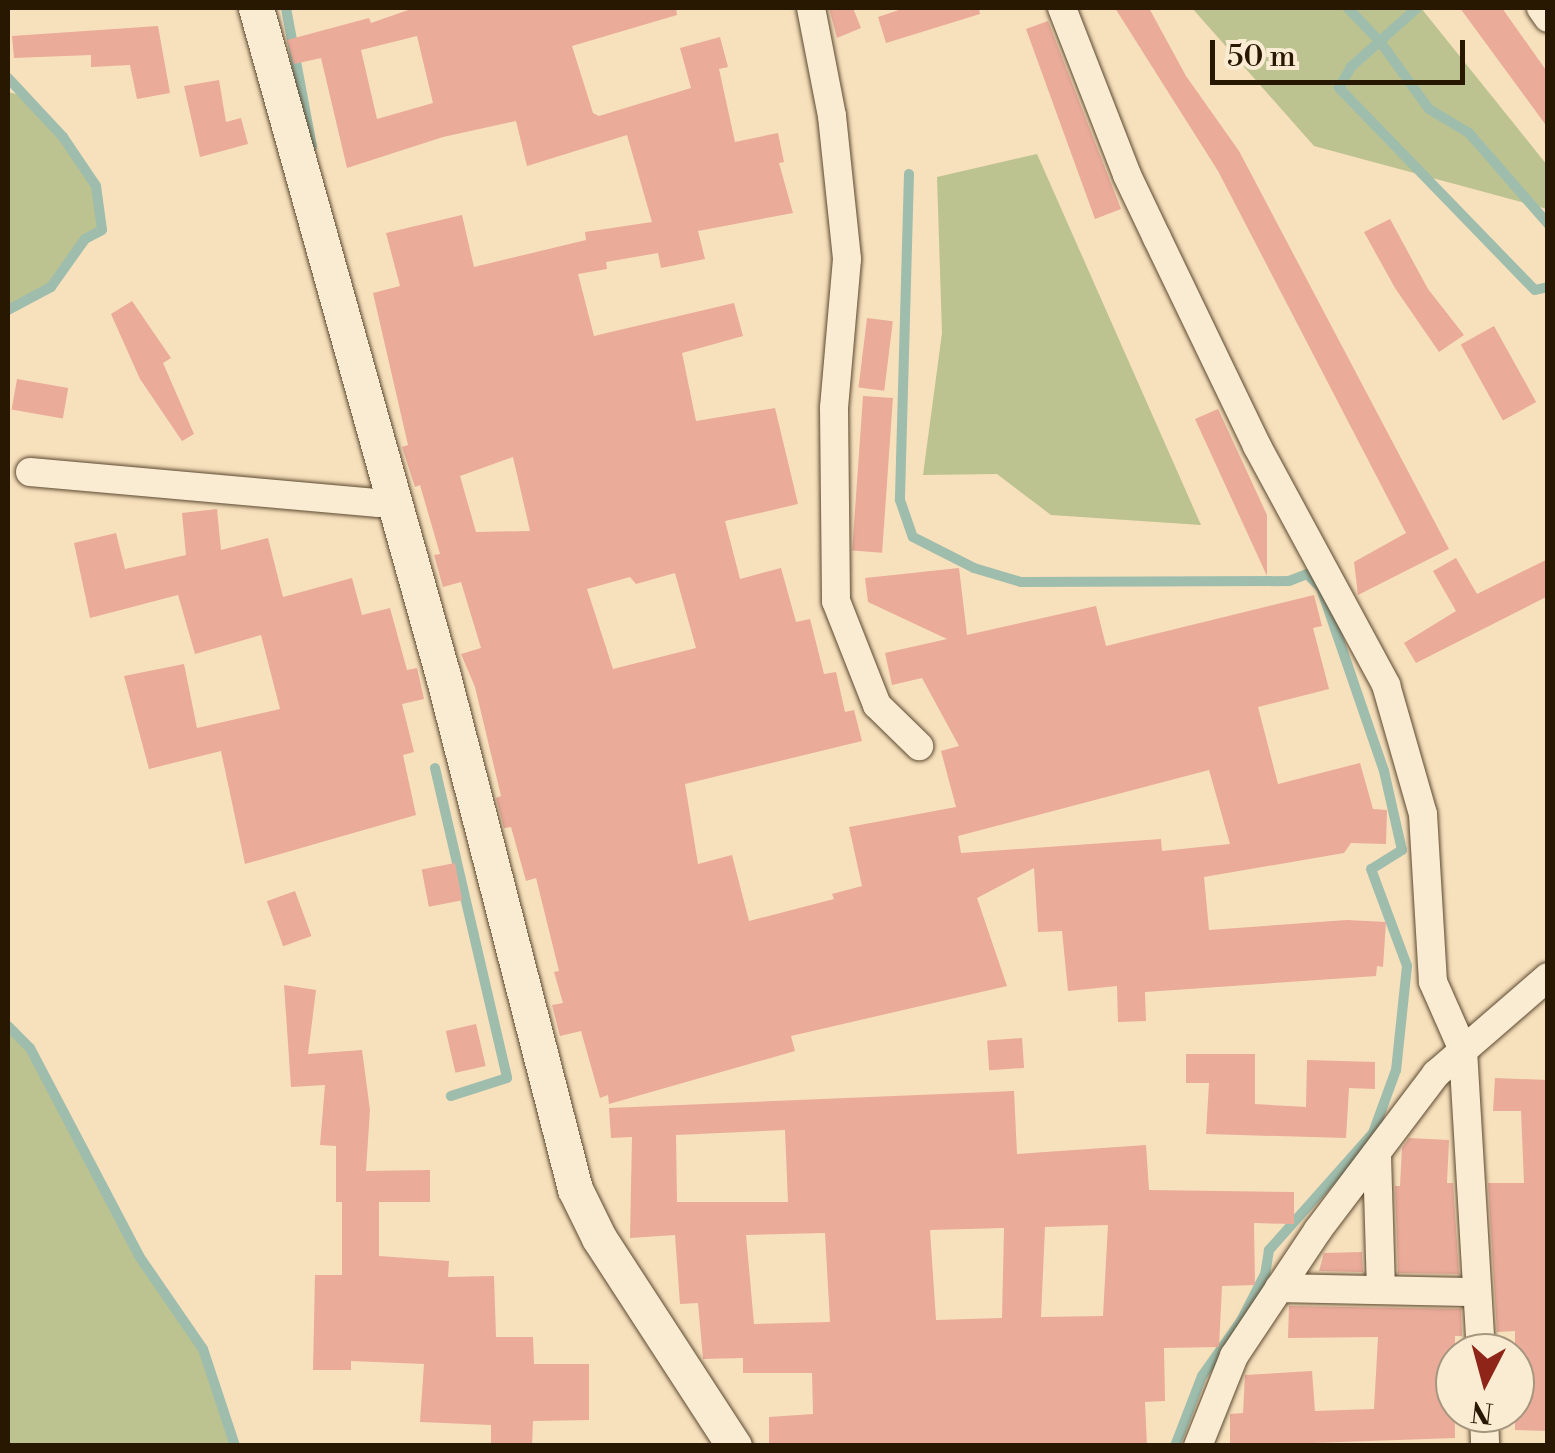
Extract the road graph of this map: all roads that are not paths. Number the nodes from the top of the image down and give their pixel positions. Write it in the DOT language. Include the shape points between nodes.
graph roads {
  1 [pos="256,8"];
  2 [pos="811,8"];
  3 [pos="1062,8"];
  4 [pos="1540,8"];
  5 [pos="1548,18"];
  6 [pos="30,472"];
  7 [pos="393,500"];
  8 [pos="919,746"];
  9 [pos="1548,977"];
  10 [pos="1463,1050"];
  11 [pos="1377,1156"];
  12 [pos="1279,1288"];
  13 [pos="1381,1290"];
  14 [pos="1477,1292"];
  15 [pos="1479,1333"];
  16 [pos="734,1446"];
  17 [pos="1198,1446"];
  1 -- 7 [label="street"];
  2 -- 8 [label="street" via="832,116 848,259 834,408 836,601 877,706"];
  3 -- 10 [label="street" via="1156,238 1257,446 1386,684 1424,814 1433,982"];
  4 -- 5 [label="street"];
  6 -- 7 [label="street"];
  7 -- 16 [label="street" via="575,1189 599,1238"];
  9 -- 10 [label="street"];
  10 -- 11 [label="street" via="1436,1074"];
  10 -- 14 [label="street"];
  11 -- 12 [label="street"];
  11 -- 13 [label="street"];
  12 -- 13 [label="street"];
  12 -- 17 [label="street" via="1234,1356"];
  13 -- 14 [label="street"];
  14 -- 15 [label="street"];
}
